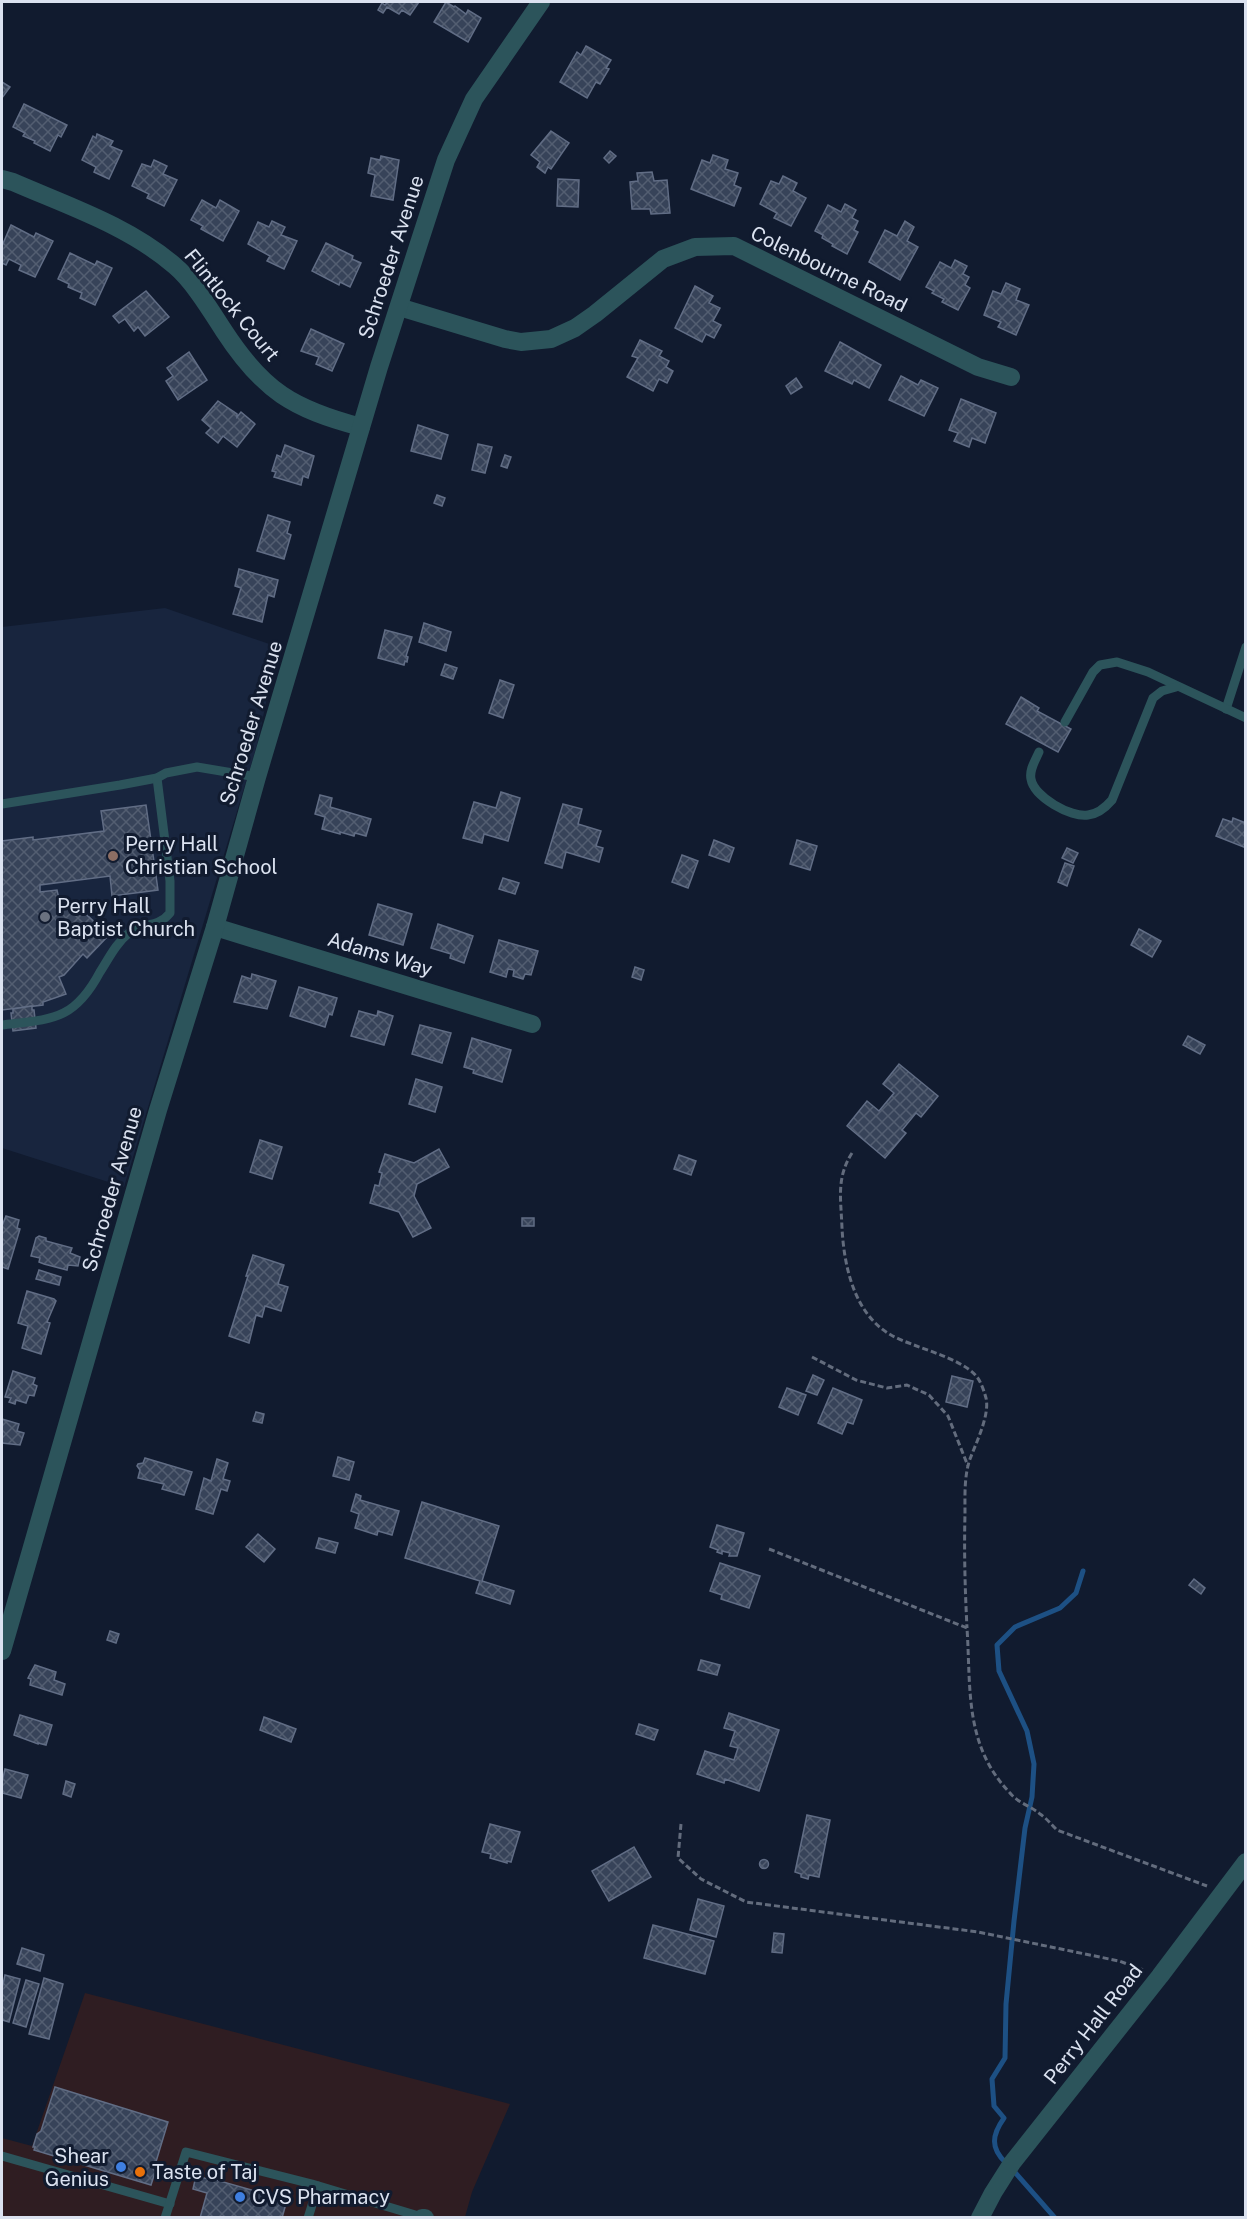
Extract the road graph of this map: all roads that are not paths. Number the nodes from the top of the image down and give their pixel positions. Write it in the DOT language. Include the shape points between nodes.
graph roads {
  1 [pos="533,4"];
  2 [pos="2,179"];
  3 [pos="399,307"];
  4 [pos="1011,377"];
  5 [pos="362,427"];
  6 [pos="1245,647"];
  7 [pos="1176,687"];
  8 [pos="1226,709"];
  9 [pos="1245,718"];
  10 [pos="1065,722"];
  11 [pos="1039,752"];
  12 [pos="257,777"];
  13 [pos="157,778"];
  14 [pos="2,804"];
  15 [pos="215,927"];
  16 [pos="532,1024"];
  17 [pos="2,1025"];
  18 [pos="2,1651"];
  19 [pos="1245,1862"];
  20 [pos="2,2156"];
  21 [pos="318,2186"];
  22 [pos="170,2204"];
  23 [pos="165,2217"];
  24 [pos="308,2217"];
  25 [pos="423,2217"];
  26 [pos="980,2217"];
  1 -- 3 [label="street, Schroeder Avenue" via="458,132"];
  2 -- 5 [label="street, Flintlock Court" via="153,248 177,268 256,374 278,393 301,408"];
  3 -- 4 [label="street, Colenbourne Road" via="505,339 551,339 588,319 663,259 695,247 734,246 978,367"];
  3 -- 5 [label="street, Schroeder Avenue"];
  5 -- 12 [label="street, Schroeder Avenue"];
  6 -- 8 [label="lane"];
  7 -- 8 [label="lane"];
  7 -- 10 [label="lane" via="1127,664 1100,665"];
  7 -- 11 [label="lane" via="1153,698 1112,800 1098,811 1078,815 1036,791 1030,772"];
  8 -- 9 [label="lane"];
  12 -- 13 [label="lane" via="196,767"];
  12 -- 15 [label="street, Schroeder Avenue"];
  13 -- 14 [label="lane"];
  13 -- 17 [label="lane" via="170,881 170,914 162,922 131,930 114,948 89,993 70,1010 47,1019"];
  15 -- 16 [label="street, Adams Way"];
  15 -- 18 [label="street, Schroeder Avenue" via="158,1110"];
  19 -- 26 [label="street, Perry Hall Road" via="1010,2166"];
  20 -- 22 [label="lane"];
  21 -- 22 [label="lane" via="186,2152"];
  21 -- 24 [label="lane"];
  21 -- 25 [label="lane"];
  22 -- 23 [label="lane"];
}
